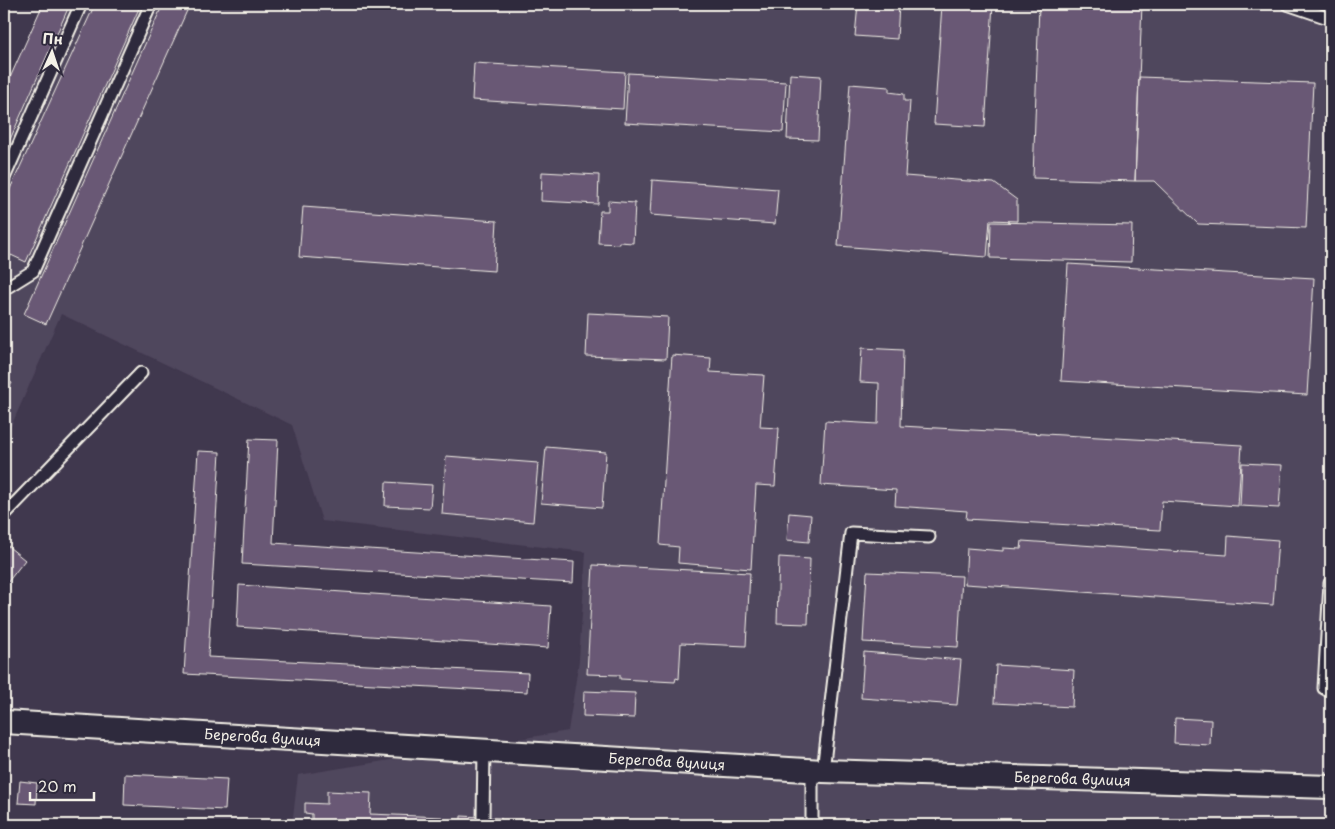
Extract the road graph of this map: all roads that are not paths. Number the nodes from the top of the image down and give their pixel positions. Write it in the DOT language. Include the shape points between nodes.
graph roads {
  1 [pos="81,4"];
  2 [pos="151,4"];
  3 [pos="1287,4"];
  4 [pos="1331,19"];
  5 [pos="4,178"];
  6 [pos="4,289"];
  7 [pos="141,373"];
  8 [pos="4,515"];
  9 [pos="929,537"];
  10 [pos="1331,582"];
  11 [pos="1331,692"];
  12 [pos="4,722"];
  13 [pos="484,751"];
  14 [pos="817,770"];
  15 [pos="1331,787"];
  16 [pos="483,818"];
  17 [pos="812,825"];
  1 -- 5 [label="lane"];
  2 -- 6 [label="lane" via="33,271"];
  3 -- 4 [label="lane"];
  7 -- 8 [label="lane"];
  9 -- 14 [label="lane" via="851,533"];
  10 -- 11 [label="lane" via="1324,688"];
  12 -- 13 [label="street, Берегова вулиця"];
  13 -- 14 [label="street, Берегова вулиця"];
  13 -- 16 [label="lane"];
  14 -- 15 [label="street, Берегова вулиця"];
  14 -- 17 [label="lane"];
}
